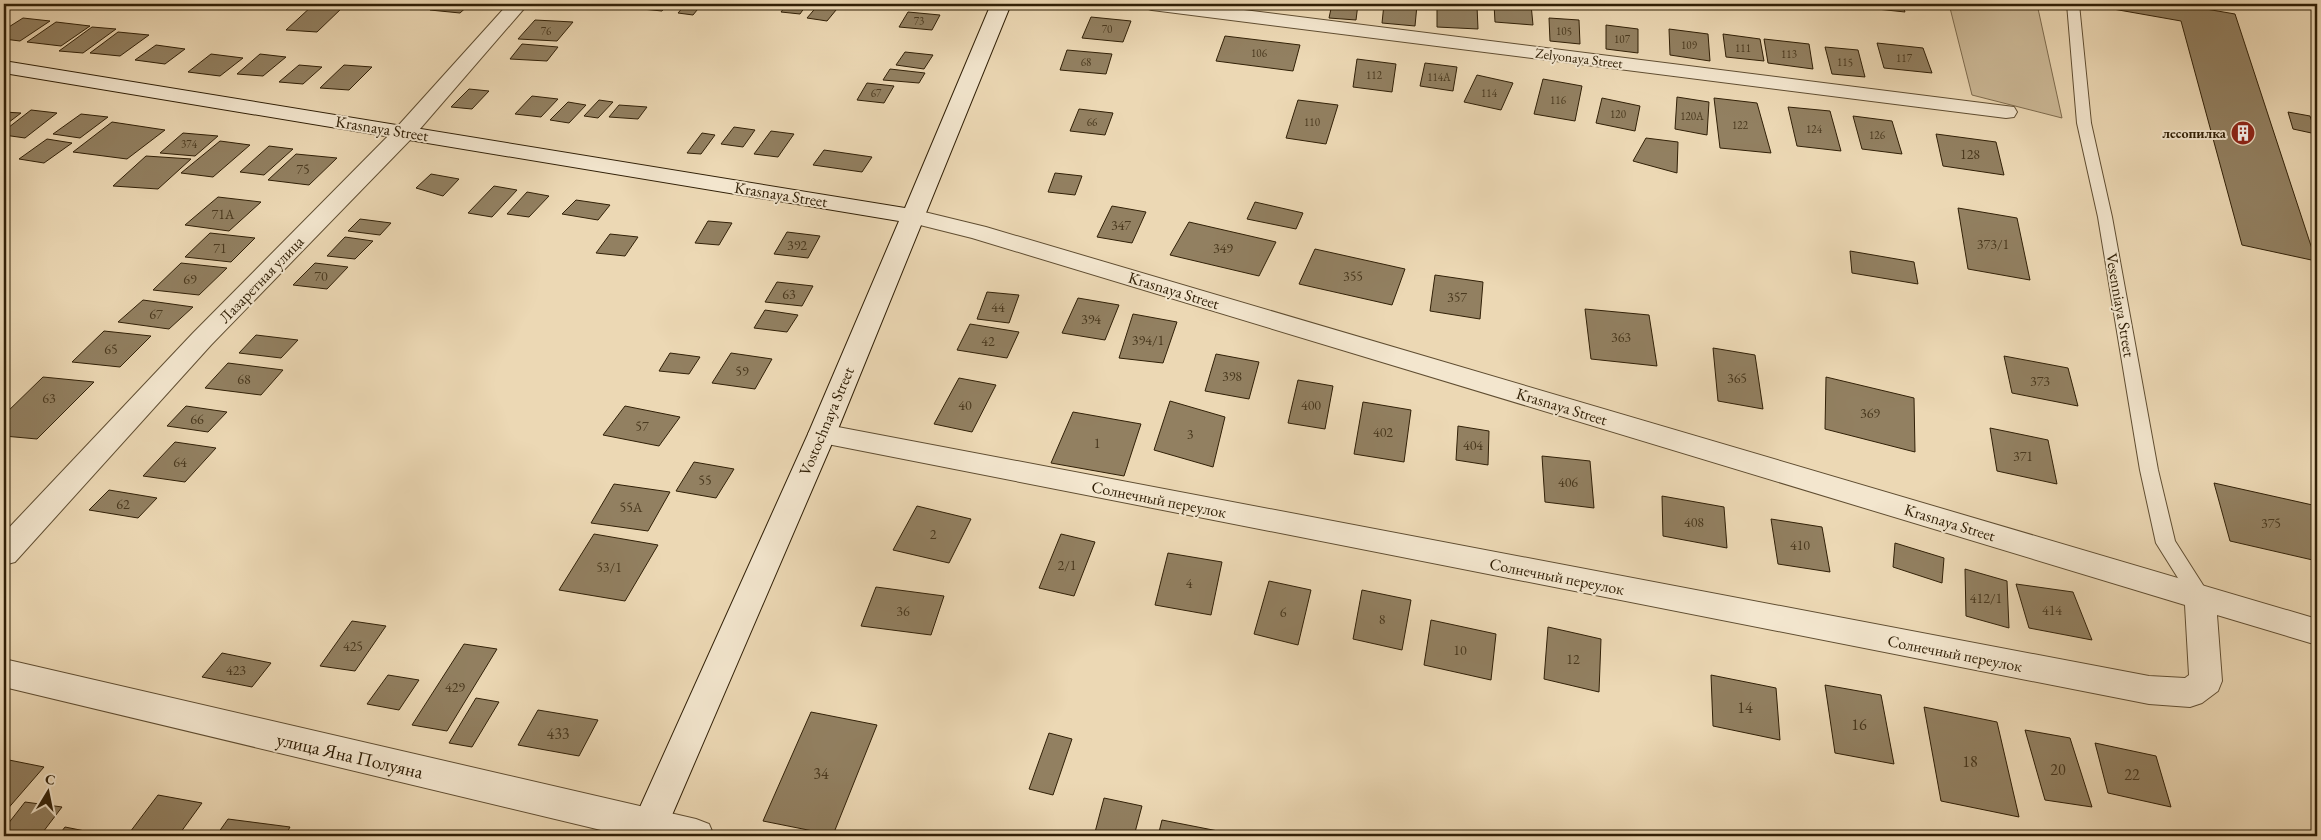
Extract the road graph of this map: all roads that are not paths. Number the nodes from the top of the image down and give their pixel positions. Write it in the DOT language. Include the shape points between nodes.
graph roads {
  1 [pos="518,4"];
  2 [pos="1001,4"];
  3 [pos="1152,4"];
  4 [pos="2072,4"];
  5 [pos="4,67"];
  6 [pos="2006,112"];
  7 [pos="405,132"];
  8 [pos="912,216"];
  9 [pos="822,434"];
  10 [pos="4,553"];
  11 [pos="2200,596"];
  12 [pos="2317,632"];
  13 [pos="4,673"];
  14 [pos="648,831"];
  15 [pos="696,836"];
  1 -- 7 [label="street, Лазаретная улица"];
  2 -- 8 [label="street, Vostochnaya Street"];
  3 -- 6 [label="street, Zelyonaya Street"];
  4 -- 11 [label="lane, Vesenniaya Street" via="2084,122 2105,216 2149,470 2166,543"];
  5 -- 7 [label="street, Krasnaya Street"];
  7 -- 8 [label="street, Krasnaya Street"];
  7 -- 10 [label="street, Лазаретная улица" via="202,339"];
  8 -- 9 [label="street, Vostochnaya Street"];
  8 -- 11 [label="street, Krasnaya Street" via="978,232"];
  9 -- 11 [label="street, Солнечный переулок" via="2149,690 2190,693 2206,681"];
  9 -- 14 [label="street, Vostochnaya Street"];
  11 -- 12 [label="street, Krasnaya Street"];
  13 -- 14 [label="street, улица Яна Полуяна"];
  14 -- 15 [label="street, улица Яна Полуяна"];
}
